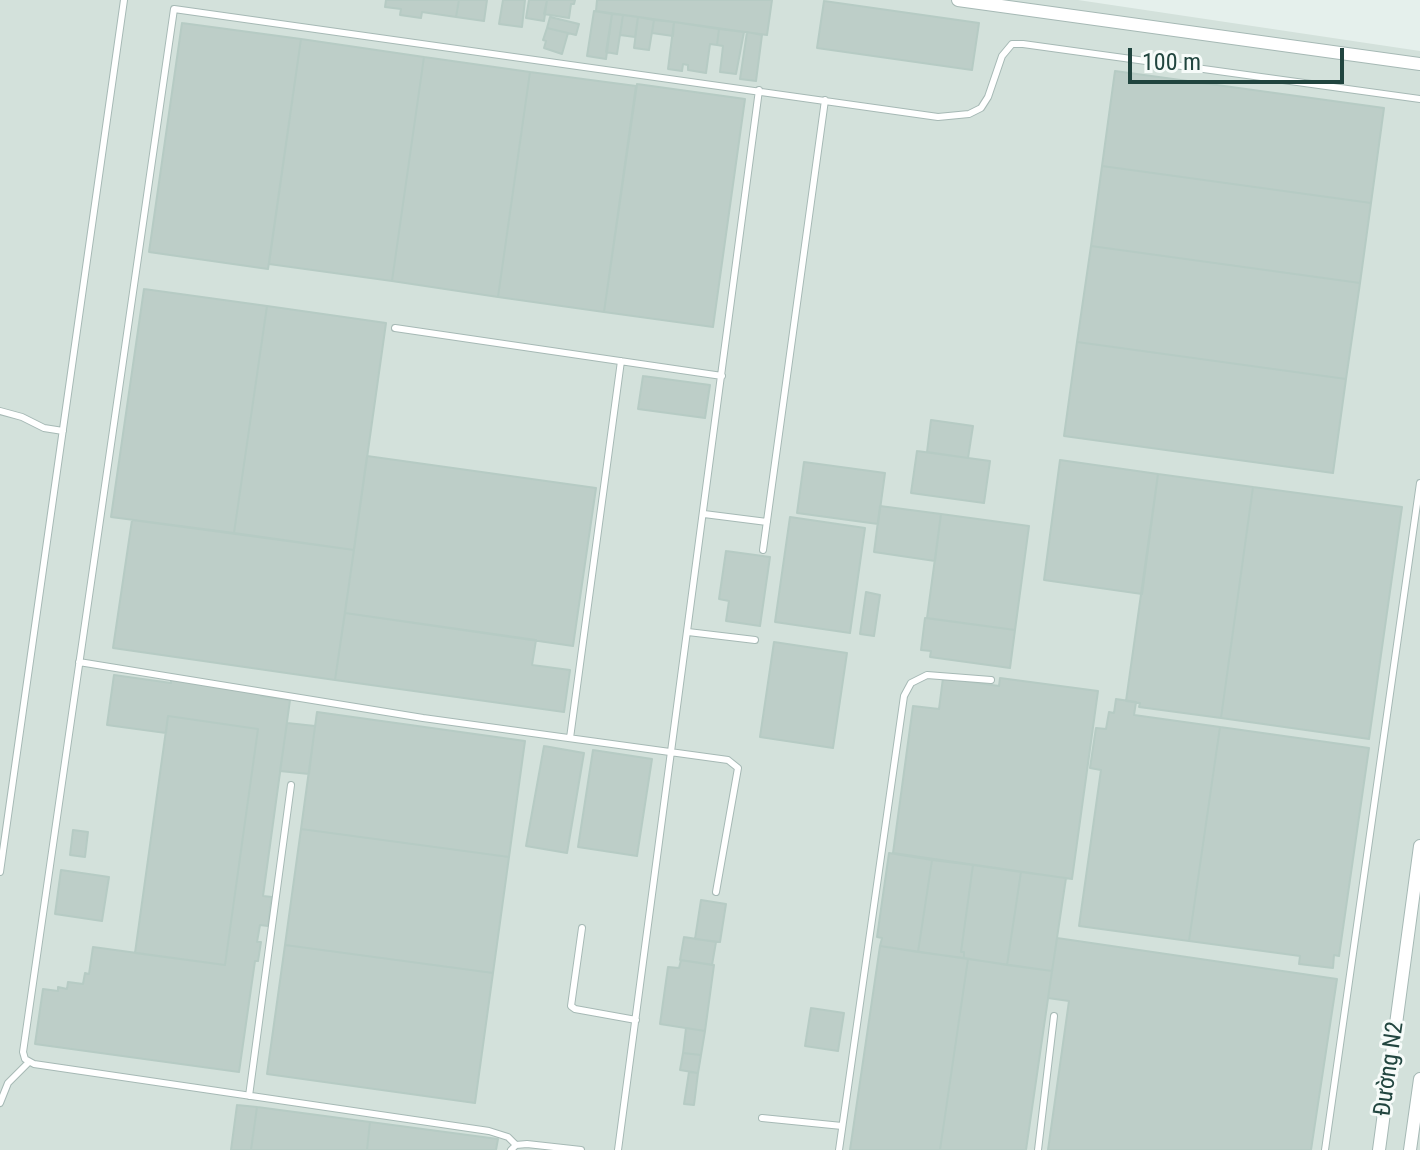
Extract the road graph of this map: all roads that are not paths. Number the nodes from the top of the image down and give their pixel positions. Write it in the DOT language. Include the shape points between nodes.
graph roads {
  1 [pos="124,0"];
  2 [pos="958,0"];
  3 [pos="1420,64"];
  4 [pos="759,90"];
  5 [pos="1420,99"];
  6 [pos="825,100"];
  7 [pos="395,328"];
  8 [pos="621,361"];
  9 [pos="722,376"];
  10 [pos="0,411"];
  11 [pos="63,431"];
  12 [pos="1420,483"];
  13 [pos="704,514"];
  14 [pos="767,522"];
  15 [pos="763,550"];
  16 [pos="688,632"];
  17 [pos="755,640"];
  18 [pos="79,662"];
  19 [pos="991,680"];
  20 [pos="570,738"];
  21 [pos="672,751"];
  22 [pos="291,785"];
  23 [pos="1420,846"];
  24 [pos="0,872"];
  25 [pos="716,892"];
  26 [pos="582,928"];
  27 [pos="1054,1016"];
  28 [pos="636,1020"];
  29 [pos="29,1062"];
  30 [pos="1420,1079"];
  31 [pos="249,1096"];
  32 [pos="0,1103"];
  33 [pos="762,1118"];
  34 [pos="842,1126"];
  35 [pos="514,1148"];
  36 [pos="581,1150"];
  37 [pos="618,1150"];
  38 [pos="839,1150"];
  39 [pos="1038,1150"];
  40 [pos="1325,1150"];
  41 [pos="1379,1150"];
  42 [pos="1410,1150"];
  1 -- 11 [label="lane"];
  2 -- 3 [label="street"];
  4 -- 6 [label="lane"];
  4 -- 9 [label="lane"];
  4 -- 18 [label="lane" via="174,9"];
  5 -- 6 [label="lane" via="1012,44 1002,56 988,97 969,114 938,117"];
  6 -- 14 [label="lane"];
  7 -- 8 [label="lane"];
  8 -- 9 [label="lane"];
  8 -- 20 [label="lane"];
  9 -- 13 [label="lane"];
  10 -- 11 [label="lane"];
  11 -- 24 [label="lane"];
  12 -- 40 [label="lane"];
  13 -- 14 [label="lane"];
  13 -- 16 [label="lane"];
  14 -- 15 [label="lane"];
  16 -- 17 [label="lane"];
  16 -- 21 [label="lane"];
  18 -- 20 [label="lane"];
  18 -- 29 [label="lane" via="23,1052"];
  19 -- 34 [label="lane" via="927,675 911,683 904,696"];
  20 -- 21 [label="lane"];
  21 -- 25 [label="lane" via="728,760 738,768"];
  21 -- 28 [label="lane"];
  22 -- 31 [label="lane"];
  23 -- 41 [label="street, Đường N2"];
  26 -- 28 [label="lane" via="571,1006"];
  27 -- 39 [label="lane"];
  28 -- 37 [label="lane"];
  29 -- 31 [label="lane"];
  29 -- 32 [label="lane" via="8,1083"];
  30 -- 42 [label="street, Đường N2"];
  31 -- 35 [label="lane" via="489,1131 508,1137"];
  33 -- 34 [label="lane"];
  34 -- 38 [label="lane"];
  35 -- 36 [label="lane" via="527,1144"];
}
